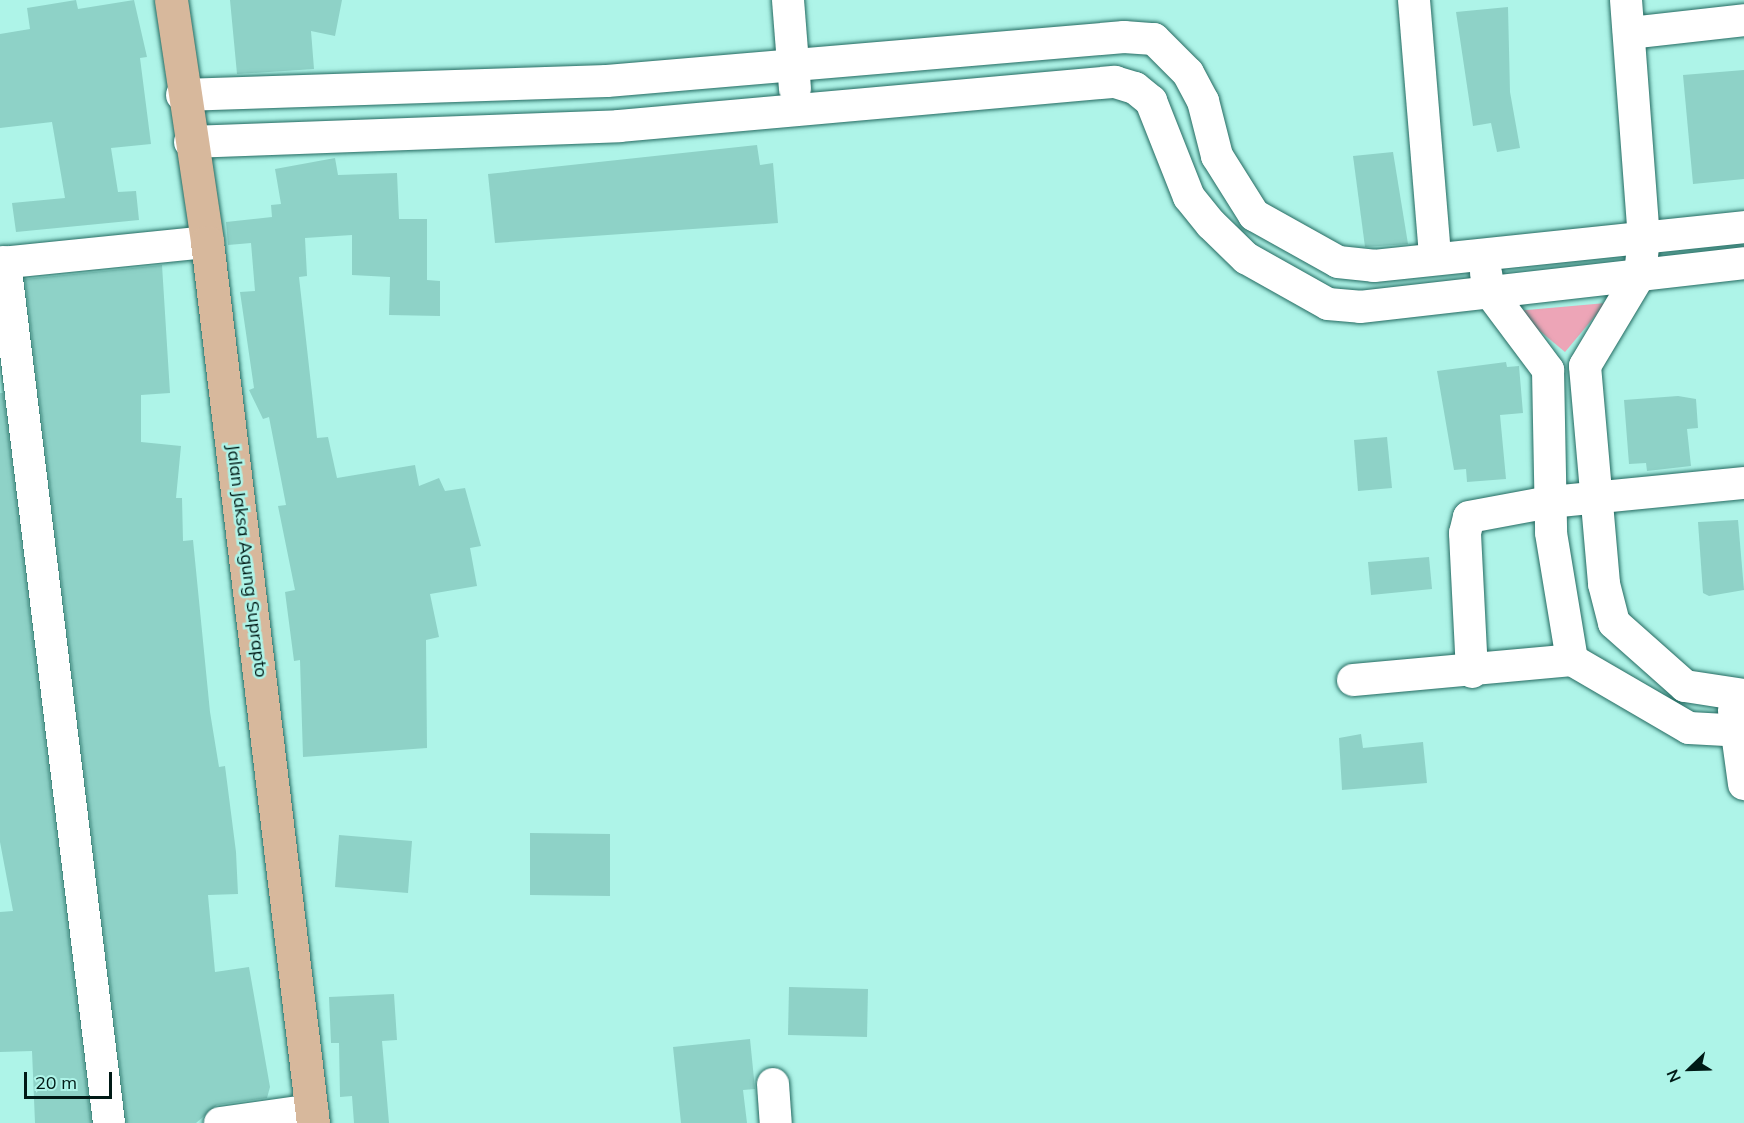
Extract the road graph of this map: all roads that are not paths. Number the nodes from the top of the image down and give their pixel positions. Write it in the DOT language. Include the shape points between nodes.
graph roads {
  1 [pos="171,0"];
  2 [pos="788,0"];
  3 [pos="1414,0"];
  4 [pos="1626,0"];
  5 [pos="1744,20"];
  6 [pos="1629,33"];
  7 [pos="793,69"];
  8 [pos="399,88"];
  9 [pos="182,95"];
  10 [pos="796,111"];
  11 [pos="400,135"];
  12 [pos="190,142"];
  13 [pos="1744,227"];
  14 [pos="1644,237"];
  15 [pos="207,242"];
  16 [pos="1484,254"];
  17 [pos="1435,257"];
  18 [pos="2,263"];
  19 [pos="1744,263"];
  20 [pos="1641,274"];
  21 [pos="1489,291"];
  22 [pos="1585,366"];
  23 [pos="1548,370"];
  24 [pos="1744,483"];
  25 [pos="1597,498"];
  26 [pos="1550,502"];
  27 [pos="1572,660"];
  28 [pos="1472,672"];
  29 [pos="1353,680"];
  30 [pos="1738,696"];
  31 [pos="1741,731"];
  32 [pos="1744,784"];
  33 [pos="773,1084"];
  34 [pos="313,1116"];
  35 [pos="109,1123"];
  36 [pos="220,1123"];
  37 [pos="776,1123"];
  1 -- 9 [label="main road, Jalan Jaksa Agung Suprapto"];
  2 -- 7 [label="street"];
  3 -- 17 [label="street"];
  4 -- 6 [label="street"];
  5 -- 6 [label="street"];
  6 -- 14 [label="street"];
  7 -- 8 [label="street"];
  7 -- 10 [label="street"];
  7 -- 17 [label="street" via="1124,37 1154,39 1188,73 1203,101 1217,156 1254,215 1338,262 1374,266"];
  8 -- 9 [label="street"];
  8 -- 11 [label="street"];
  9 -- 12 [label="main road, Jalan Jaksa Agung Suprapto"];
  10 -- 11 [label="street" via="619,126"];
  10 -- 21 [label="street" via="1115,82 1135,88 1151,101 1189,196 1211,224 1246,258 1281,281 1328,304 1360,307"];
  11 -- 12 [label="street"];
  12 -- 15 [label="main road, Jalan Jaksa Agung Suprapto"];
  13 -- 14 [label="street"];
  14 -- 16 [label="street"];
  14 -- 20 [label="street"];
  15 -- 18 [label="street"];
  15 -- 34 [label="main road, Jalan Jaksa Agung Suprapto"];
  16 -- 17 [label="street"];
  16 -- 21 [label="street"];
  18 -- 35 [label="street"];
  19 -- 20 [label="street"];
  20 -- 21 [label="street"];
  20 -- 22 [label="street"];
  21 -- 23 [label="street"];
  22 -- 23 [label="street"];
  22 -- 25 [label="street"];
  23 -- 26 [label="street"];
  24 -- 25 [label="street"];
  25 -- 26 [label="street"];
  25 -- 30 [label="street" via="1604,584 1614,623 1685,686"];
  26 -- 27 [label="street"];
  26 -- 28 [label="street" via="1468,517 1465,533"];
  27 -- 28 [label="street"];
  27 -- 31 [label="street" via="1689,728"];
  28 -- 29 [label="street"];
  30 -- 31 [label="street"];
  31 -- 32 [label="street"];
  33 -- 37 [label="street"];
  34 -- 36 [label="street"];
}
